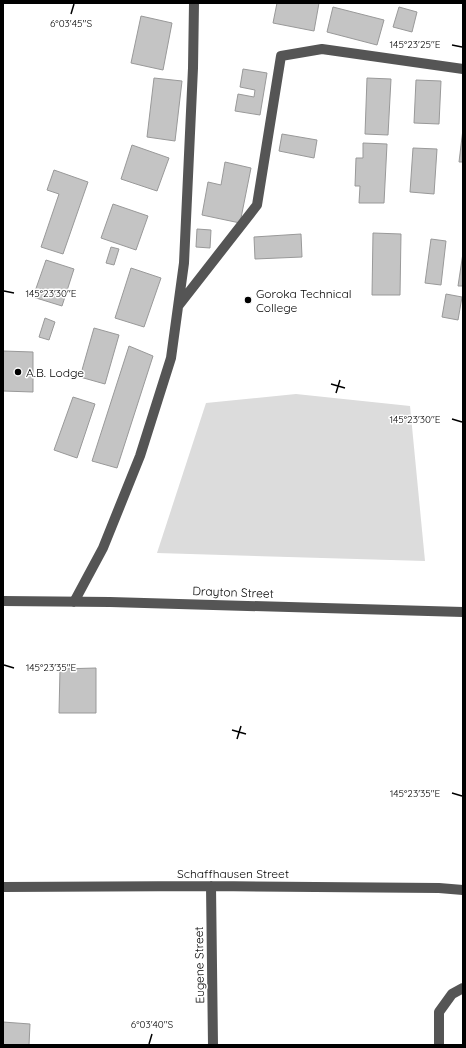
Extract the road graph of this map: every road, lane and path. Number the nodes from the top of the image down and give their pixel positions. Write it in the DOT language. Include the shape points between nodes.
graph roads {
  1 [pos="194,3"];
  2 [pos="463,69"];
  3 [pos="178,306"];
  4 [pos="3,601"];
  5 [pos="74,602"];
  6 [pos="463,612"];
  7 [pos="211,886"];
  8 [pos="3,887"];
  9 [pos="463,890"];
  10 [pos="463,988"];
  11 [pos="214,1045"];
  12 [pos="439,1045"];
  1 -- 3 [label="street" via="184,263"];
  2 -- 3 [label="street" via="322,49 281,56 257,205"];
  3 -- 5 [label="street" via="171,358 140,456 103,548"];
  4 -- 5 [label="street, Drayton Street"];
  5 -- 6 [label="street, Drayton Street"];
  7 -- 8 [label="street, Schaffhausen Street"];
  7 -- 9 [label="street, Schaffhausen Street"];
  7 -- 11 [label="street, Eugene Street"];
  10 -- 12 [label="street" via="452,994 439,1012"];
}
